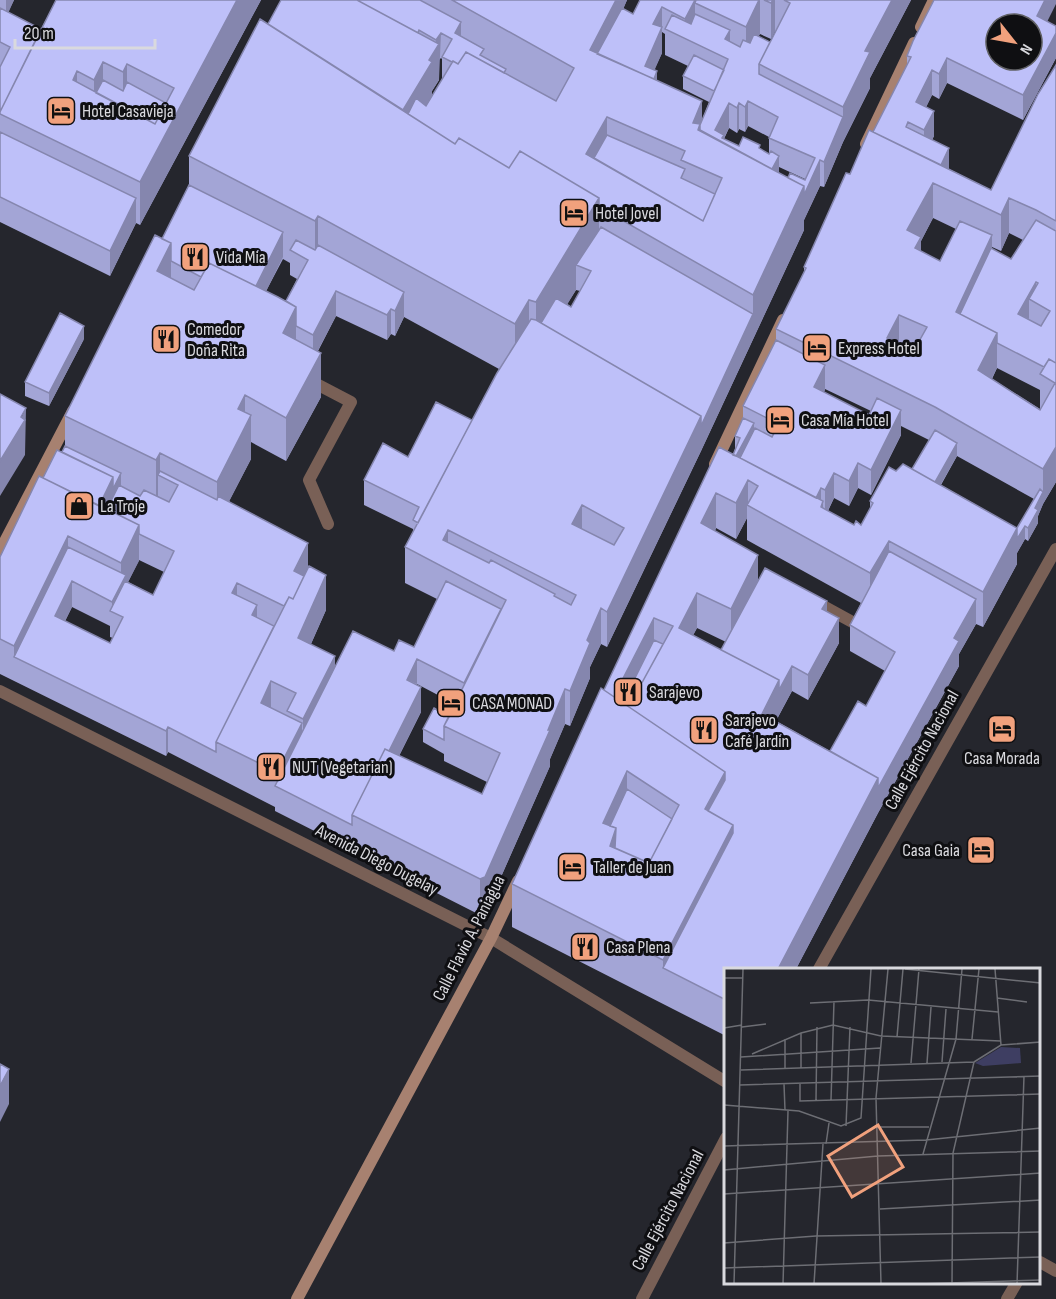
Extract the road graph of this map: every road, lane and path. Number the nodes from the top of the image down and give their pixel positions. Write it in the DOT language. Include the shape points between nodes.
graph roads {
  1 [pos="934,0"];
  2 [pos="862,152"];
  3 [pos="791,303"];
  4 [pos="291,371"];
  5 [pos="77,404"];
  6 [pos="709,477"];
  7 [pos="328,524"];
  8 [pos="1056,549"];
  9 [pos="0,551"];
  10 [pos="805,596"];
  11 [pos="856,624"];
  12 [pos="0,691"];
  13 [pos="522,874"];
  14 [pos="491,938"];
  15 [pos="820,968"];
  16 [pos="724,1081"];
  17 [pos="724,1142"];
  18 [pos="1041,1263"];
  19 [pos="1056,1271"];
  20 [pos="1016,1284"];
  21 [pos="297,1299"];
  22 [pos="642,1299"];
  23 [pos="1007,1299"];
  1 -- 2 [label="street"];
  3 -- 6 [label="street"];
  4 -- 7 [label="street" via="351,402 309,480"];
  5 -- 9 [label="street"];
  8 -- 15 [label="street, Calle Ejército Nacional"];
  10 -- 11 [label="street"];
  12 -- 14 [label="street, Avenida Diego Dugelay"];
  13 -- 14 [label="street, Calle Flavio A. Paniagua"];
  14 -- 16 [label="street, Avenida Diego Dugelay"];
  14 -- 21 [label="street, Calle Flavio A. Paniagua"];
  17 -- 22 [label="street, Calle Ejército Nacional"];
  18 -- 19 [label="street"];
  20 -- 23 [label="street"];
}
